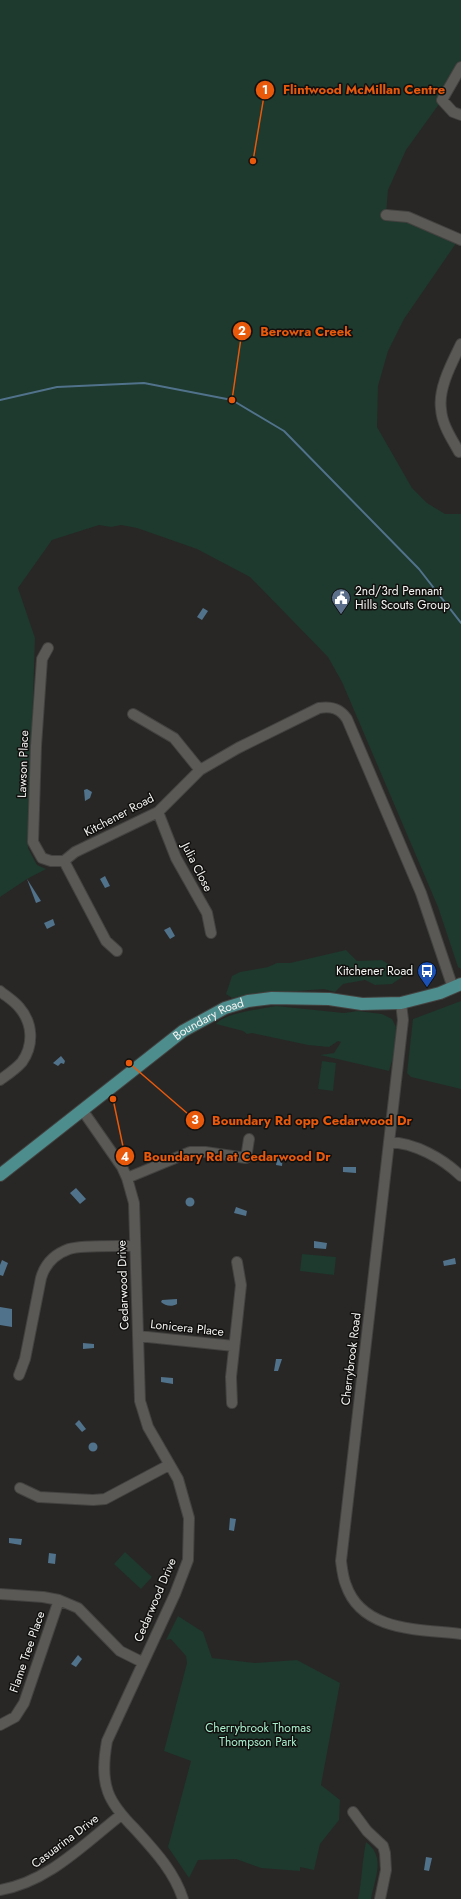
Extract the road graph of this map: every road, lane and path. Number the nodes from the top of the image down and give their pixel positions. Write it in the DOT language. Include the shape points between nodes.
graph roads {
  1 [pos="461,67"];
  2 [pos="461,115"];
  3 [pos="386,215"];
  4 [pos="461,240"];
  5 [pos="461,344"];
  6 [pos="459,452"];
  7 [pos="48,648"];
  8 [pos="133,714"];
  9 [pos="200,770"];
  10 [pos="158,812"];
  11 [pos="64,861"];
  12 [pos="211,933"];
  13 [pos="117,951"];
  14 [pos="457,986"];
  15 [pos="0,991"];
  16 [pos="401,1003"];
  17 [pos="0,1080"];
  18 [pos="82,1111"];
  19 [pos="249,1139"];
  20 [pos="389,1142"];
  21 [pos="0,1175"];
  22 [pos="461,1176"];
  23 [pos="127,1178"];
  24 [pos="134,1246"];
  25 [pos="237,1262"];
  26 [pos="138,1336"];
  27 [pos="234,1346"];
  28 [pos="19,1375"];
  29 [pos="232,1403"];
  30 [pos="169,1465"];
  31 [pos="20,1488"];
  32 [pos="0,1594"];
  33 [pos="59,1600"];
  34 [pos="461,1634"];
  35 [pos="142,1662"];
  36 [pos="0,1725"];
  37 [pos="353,1812"];
  38 [pos="121,1815"];
  39 [pos="0,1890"];
  40 [pos="183,1899"];
  41 [pos="380,1899"];
  1 -- 2 [label="street" via="442,100 453,112"];
  3 -- 4 [label="street" via="408,217"];
  5 -- 6 [label="street" via="440,399 444,423"];
  7 -- 11 [label="street, Lawson Place" via="42,659 33,842 42,858"];
  8 -- 9 [label="street" via="174,738"];
  9 -- 10 [label="street, Kitchener Road"];
  9 -- 14 [label="street, Kitchener Road" via="318,708 334,708 344,714 421,893"];
  10 -- 11 [label="street, Kitchener Road" via="75,852"];
  10 -- 12 [label="street, Julia Close" via="176,858 207,913"];
  11 -- 13 [label="street" via="106,941"];
  14 -- 16 [label="main road, Boundary Road"];
  15 -- 17 [label="street" via="26,1015 31,1041 22,1062"];
  16 -- 18 [label="main road, Boundary Road" via="362,1004 329,999 272,998 224,1008 183,1031"];
  16 -- 20 [label="street, Cherrybrook Road" via="403,1020"];
  18 -- 21 [label="main road, Boundary Road"];
  18 -- 23 [label="street, Cedarwood Drive" via="115,1156"];
  19 -- 23 [label="street" via="246,1158 190,1152"];
  20 -- 22 [label="street" via="415,1147 446,1164"];
  20 -- 34 [label="street, Cherrybrook Road" via="341,1561 345,1584 350,1595 370,1617 395,1626"];
  23 -- 24 [label="street, Cedarwood Drive" via="134,1203"];
  24 -- 26 [label="street, Cedarwood Drive"];
  24 -- 28 [label="street" via="70,1249 56,1256 47,1265 41,1278 25,1359"];
  25 -- 27 [label="street, Lonicera Place" via="241,1285"];
  26 -- 27 [label="street, Lonicera Place"];
  26 -- 30 [label="street, Cedarwood Drive" via="139,1388 144,1414 153,1437"];
  27 -- 29 [label="street, Lonicera Place"];
  30 -- 31 [label="street" via="105,1499 39,1497"];
  30 -- 35 [label="street, Cedarwood Drive" via="178,1479 189,1518 188,1560"];
  32 -- 33 [label="street"];
  33 -- 35 [label="street" via="78,1608 120,1651"];
  33 -- 36 [label="street, Flame Tree Place" via="24,1703 15,1717"];
  35 -- 38 [label="street, Cedarwood Drive" via="107,1741 103,1767 108,1792"];
  37 -- 41 [label="street" via="367,1831 383,1846 386,1870"];
  38 -- 39 [label="street, Casuarina Drive" via="47,1874 18,1887"];
  38 -- 40 [label="street, Cedarwood Drive" via="158,1855 178,1884"];
}
